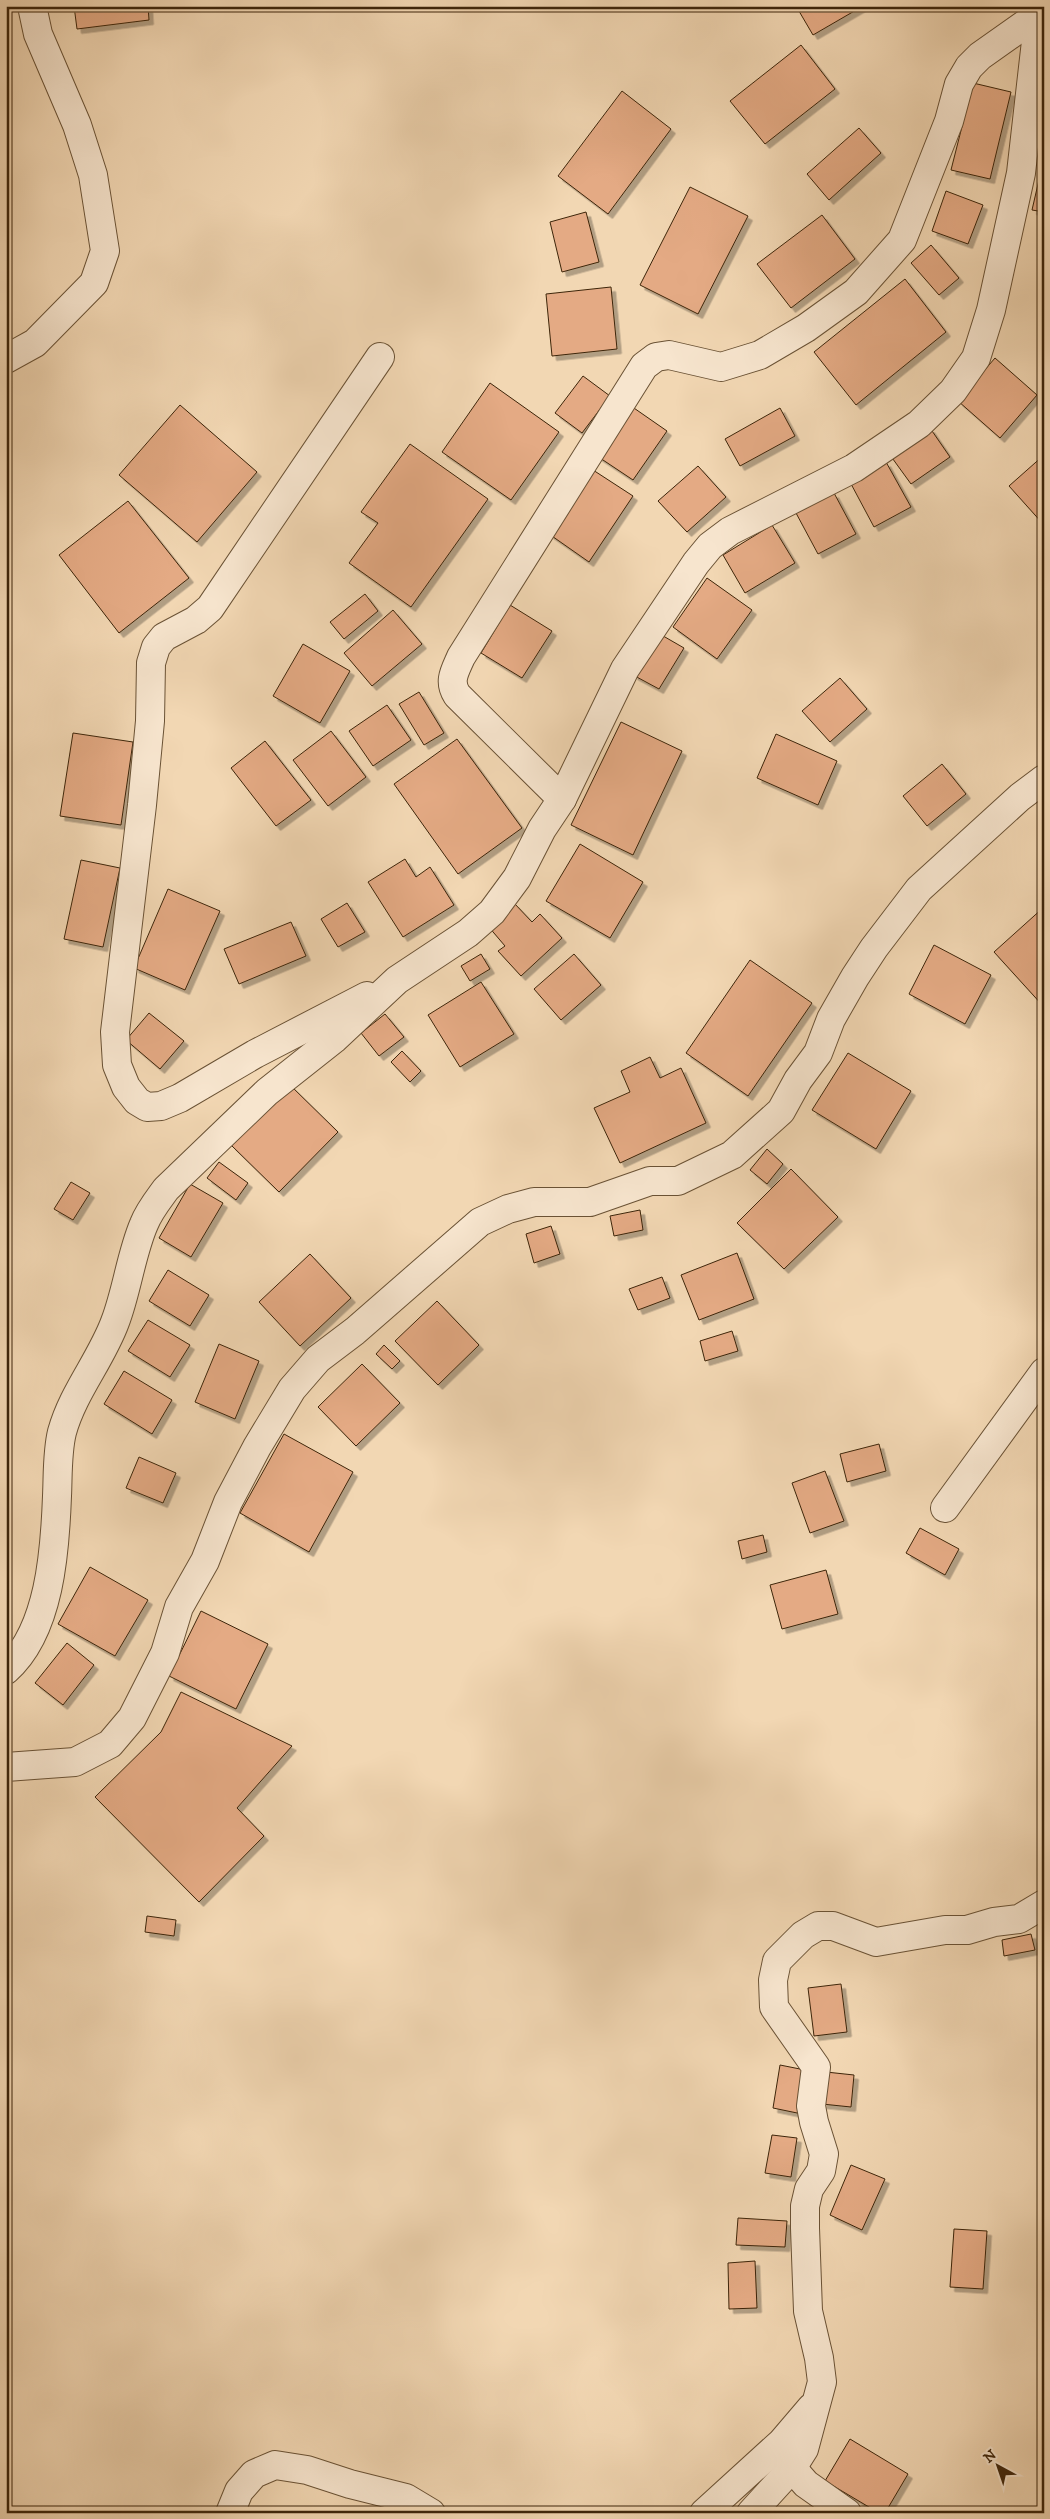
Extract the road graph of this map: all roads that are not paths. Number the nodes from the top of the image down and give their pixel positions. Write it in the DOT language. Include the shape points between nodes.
graph roads {
  1 [pos="32,6"];
  2 [pos="1039,11"];
  3 [pos="380,357"];
  4 [pos="6,359"];
  5 [pos="1044,779"];
  6 [pos="562,799"];
  7 [pos="397,980"];
  8 [pos="1044,1372"];
  9 [pos="945,1508"];
  10 [pos="6,1670"];
  11 [pos="6,1767"];
  12 [pos="1044,1904"];
  13 [pos="818,2399"];
  14 [pos="792,2468"];
  15 [pos="230,2513"];
  16 [pos="431,2513"];
  17 [pos="704,2513"];
  18 [pos="751,2513"];
  19 [pos="847,2513"];
  1 -- 4 [label="street" via="38,34 77,125 90,167 105,251 94,283 88,290 34,343"];
  2 -- 6 [label="street" via="1021,173 991,310 976,358 953,391 919,424 854,468 730,531 710,546 625,669"];
  2 -- 6 [label="street" via="969,67 959,84 950,121 902,240 856,292 806,328 760,355 721,367 669,355 656,356 644,366 461,657 452,678 457,696"];
  3 -- 7 [label="street" via="210,608 164,638 156,647 151,663 150,721 142,805 115,1032 117,1065 126,1087 137,1101 147,1107 161,1106"];
  5 -- 11 [label="street" via="919,889 855,977 831,1019 818,1053 781,1110 732,1155 678,1181 650,1181 590,1202 534,1202 480,1222 355,1332 318,1359 292,1389 228,1502 205,1561 179,1607 165,1653 132,1718 110,1744 75,1762"];
  6 -- 7 [label="street" via="542,829 518,878 492,912 468,933"];
  7 -- 10 [label="street" via="334,1039 267,1092 166,1189 153,1206 143,1225 115,1323 62,1432 55,1549 41,1609 32,1636 17,1660"];
  8 -- 9 [label="street"];
  12 -- 13 [label="street" via="1019,1919 988,1923 967,1930 945,1930 876,1942 833,1926 818,1926 803,1935 777,1961 774,2008 816,2067 811,2106 824,2154 821,2171 810,2189 805,2220 808,2311 822,2382"];
  13 -- 14 [label="street" via="804,2449"];
  13 -- 17 [label="street" via="782,2442"];
  14 -- 18 [label="street"];
  14 -- 19 [label="street" via="806,2484"];
  15 -- 16 [label="street" via="240,2491 254,2474 275,2465 307,2470 406,2498"];
}
